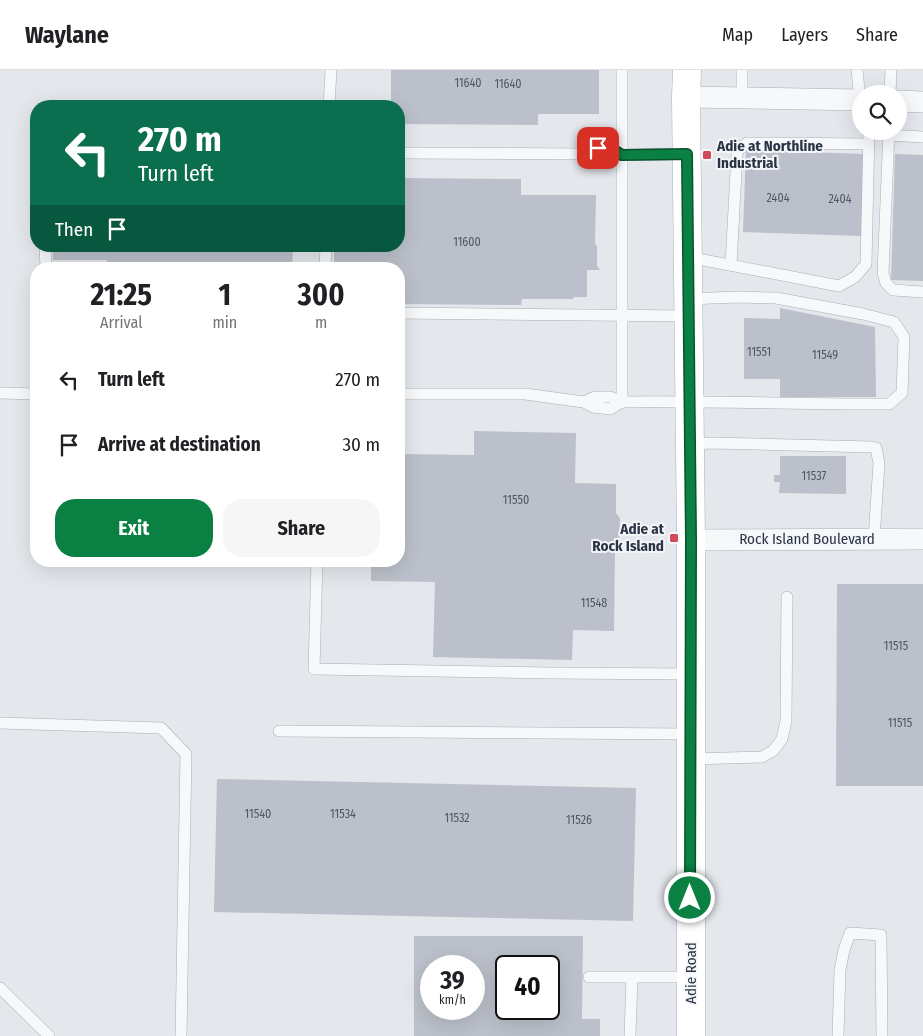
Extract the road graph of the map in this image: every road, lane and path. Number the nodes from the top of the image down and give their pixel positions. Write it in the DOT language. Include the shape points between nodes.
graph roads {
  1 [pos="331,70"];
  2 [pos="622,70"];
  3 [pos="742,70"];
  4 [pos="857,70"];
  5 [pos="891,70"];
  6 [pos="687,83"];
  7 [pos="859,85"];
  8 [pos="890,85"];
  9 [pos="742,98"];
  10 [pos="330,100"];
  11 [pos="852,100"];
  12 [pos="907,101"];
  13 [pos="923,102"];
  14 [pos="907,135"];
  15 [pos="923,137"];
  16 [pos="869,140"];
  17 [pos="889,140"];
  18 [pos="869,144"];
  19 [pos="405,152"];
  20 [pos="687,154"];
  21 [pos="622,155"];
  22 [pos="688,257"];
  23 [pos="731,265"];
  24 [pos="923,292"];
  25 [pos="689,308"];
  26 [pos="405,314"];
  27 [pos="622,316"];
  28 [pos="0,393"];
  29 [pos="30,394"];
  30 [pos="405,394"];
  31 [pos="690,401"];
  32 [pos="622,402"];
  33 [pos="690,444"];
  34 [pos="874,539"];
  35 [pos="923,539"];
  36 [pos="691,540"];
  37 [pos="317,567"];
  38 [pos="787,597"];
  39 [pos="691,674"];
  40 [pos="0,723"];
  41 [pos="279,731"];
  42 [pos="691,747"];
  43 [pos="589,976"];
  44 [pos="632,977"];
  45 [pos="690,977"];
  46 [pos="0,988"];
  47 [pos="49,1036"];
  48 [pos="181,1036"];
  49 [pos="630,1036"];
  50 [pos="691,1036"];
  51 [pos="838,1036"];
  52 [pos="882,1036"];
  1 -- 10 [label="lane"];
  2 -- 21 [label="lane"];
  3 -- 9 [label="lane"];
  4 -- 7 [label="lane"];
  5 -- 8 [label="lane"];
  6 -- 9 [label="street"];
  6 -- 20 [label="street, Adie Road"];
  9 -- 11 [label="street"];
  12 -- 13 [label="street"];
  14 -- 15 [label="lane"];
  16 -- 18 [label="lane"];
  17 -- 24 [label="lane" via="883,273 886,283 894,290"];
  18 -- 23 [label="lane" via="747,143 740,147 737,153"];
  18 -- 23 [label="lane" via="866,264 855,277 839,286"];
  19 -- 21 [label="lane" via="587,154 605,160"];
  20 -- 21 [label="lane"];
  20 -- 22 [label="street, Adie Road"];
  21 -- 27 [label="lane"];
  22 -- 23 [label="lane"];
  22 -- 25 [label="street, Adie Road"];
  25 -- 27 [label="lane"];
  25 -- 31 [label="street, Adie Road"];
  25 -- 31 [label="lane" via="737,297 776,298 894,322 904,337 902,393 888,404"];
  26 -- 27 [label="lane"];
  27 -- 32 [label="lane"];
  28 -- 29 [label="lane"];
  30 -- 32 [label="lane" via="525,394 610,409"];
  31 -- 32 [label="lane"];
  31 -- 33 [label="street, Adie Road"];
  33 -- 34 [label="lane" via="876,448 879,463"];
  33 -- 36 [label="street, Adie Road"];
  34 -- 35 [label="street, Rock Island Boulevard"];
  34 -- 36 [label="street, Rock Island Boulevard"];
  36 -- 39 [label="street, Adie Road"];
  37 -- 39 [label="lane" via="314,668"];
  38 -- 42 [label="lane" via="786,721 782,739 773,751 762,757 717,757"];
  39 -- 42 [label="street, Adie Road"];
  40 -- 48 [label="lane" via="161,728 186,754"];
  41 -- 42 [label="lane"];
  42 -- 45 [label="street, Adie Road"];
  43 -- 44 [label="lane"];
  44 -- 45 [label="lane"];
  44 -- 49 [label="lane"];
  45 -- 50 [label="street, Adie Road"];
  46 -- 47 [label="lane"];
  51 -- 52 [label="lane" via="840,970 850,933 881,935"];
}
